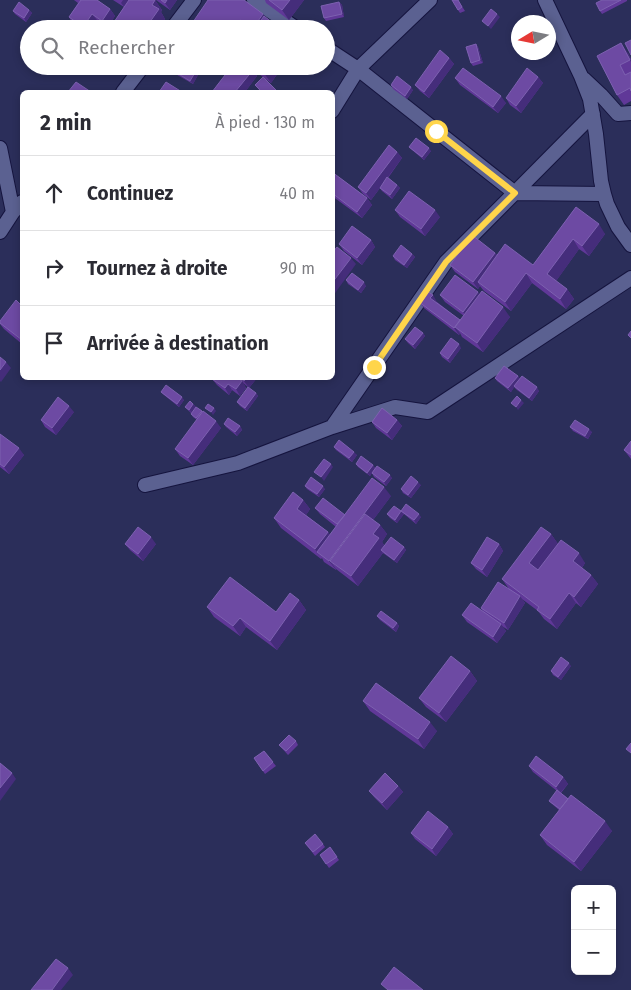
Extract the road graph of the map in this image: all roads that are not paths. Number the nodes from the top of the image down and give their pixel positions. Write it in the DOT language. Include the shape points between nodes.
graph roads {
  1 [pos="194,0"];
  2 [pos="254,0"];
  3 [pos="430,0"];
  4 [pos="545,0"];
  5 [pos="179,20"];
  6 [pos="284,20"];
  7 [pos="335,54"];
  8 [pos="358,69"];
  9 [pos="136,75"];
  10 [pos="581,76"];
  11 [pos="125,90"];
  12 [pos="335,107"];
  13 [pos="631,113"];
  14 [pos="593,114"];
  15 [pos="0,148"];
  16 [pos="515,193"];
  17 [pos="604,194"];
  18 [pos="18,207"];
  19 [pos="0,232"];
  20 [pos="631,246"];
  21 [pos="631,278"];
  22 [pos="332,427"];
  23 [pos="145,485"];
  1 -- 5 [label="street"];
  2 -- 6 [label="street"];
  3 -- 8 [label="street"];
  4 -- 10 [label="street"];
  7 -- 8 [label="street"];
  8 -- 12 [label="street"];
  8 -- 16 [label="street"];
  9 -- 11 [label="street"];
  10 -- 13 [label="street" via="618,114"];
  10 -- 14 [label="street"];
  14 -- 16 [label="street"];
  14 -- 17 [label="street"];
  15 -- 18 [label="street"];
  16 -- 17 [label="street"];
  16 -- 22 [label="street" via="446,262"];
  17 -- 20 [label="street" via="618,227"];
  18 -- 19 [label="street"];
  21 -- 22 [label="street" via="428,412 395,407"];
  22 -- 23 [label="street" via="238,463"];
}
